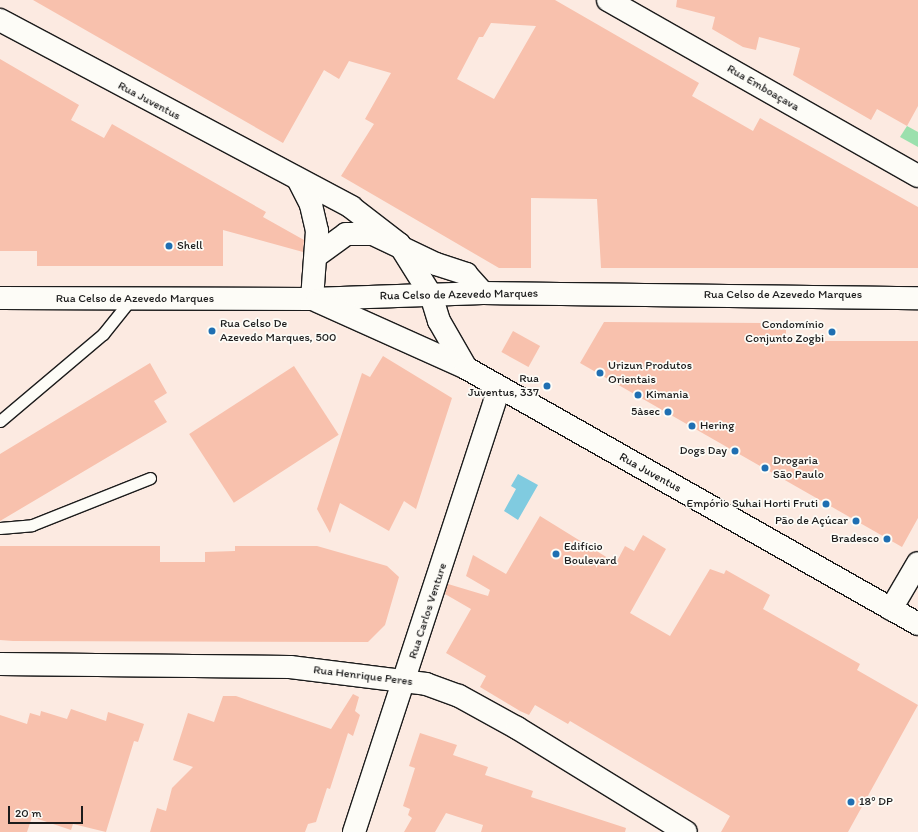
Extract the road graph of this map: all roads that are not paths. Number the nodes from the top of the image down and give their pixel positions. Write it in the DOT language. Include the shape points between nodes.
graph roads {
  1 [pos="608,0"];
  2 [pos="0,20"];
  3 [pos="918,176"];
  4 [pos="299,181"];
  5 [pos="399,244"];
  6 [pos="316,256"];
  7 [pos="482,293"];
  8 [pos="431,294"];
  9 [pos="0,298"];
  10 [pos="918,298"];
  11 [pos="132,299"];
  12 [pos="312,299"];
  13 [pos="466,368"];
  14 [pos="499,388"];
  15 [pos="0,421"];
  16 [pos="150,478"];
  17 [pos="0,528"];
  18 [pos="918,563"];
  19 [pos="891,609"];
  20 [pos="918,624"];
  21 [pos="0,664"];
  22 [pos="405,680"];
  23 [pos="673,829"];
  24 [pos="354,832"];
  1 -- 3 [label="street, Rua Emboaçava"];
  2 -- 4 [label="street, Rua Juventus"];
  4 -- 5 [label="street, Rua Juventus" via="351,207"];
  4 -- 6 [label="street" via="310,205 317,231"];
  5 -- 6 [label="street" via="373,234 346,234"];
  5 -- 7 [label="street" via="436,264 466,274 476,281"];
  5 -- 8 [label="street, Rua Juventus"];
  6 -- 12 [label="street"];
  7 -- 8 [label="street, Rua Celso de Azevedo Marques"];
  7 -- 10 [label="street, Rua Celso de Azevedo Marques"];
  8 -- 12 [label="street, Rua Celso de Azevedo Marques"];
  8 -- 13 [label="street, Rua Juventus" via="439,321"];
  9 -- 11 [label="street, Rua Celso de Azevedo Marques"];
  11 -- 12 [label="street, Rua Celso de Azevedo Marques"];
  11 -- 15 [label="lane" via="103,334"];
  12 -- 13 [label="street, Rua Juventus"];
  13 -- 14 [label="street, Rua Juventus"];
  14 -- 19 [label="street, Rua Juventus"];
  14 -- 22 [label="street, Rua Carlos Venture"];
  16 -- 17 [label="lane" via="32,525"];
  18 -- 19 [label="street"];
  19 -- 20 [label="street, Rua Juventus"];
  21 -- 22 [label="street, Rua Henrique Peres" via="290,668"];
  22 -- 23 [label="street, Rua Henrique Peres" via="459,696"];
  22 -- 24 [label="street, Rua Carlos Venture"];
}
